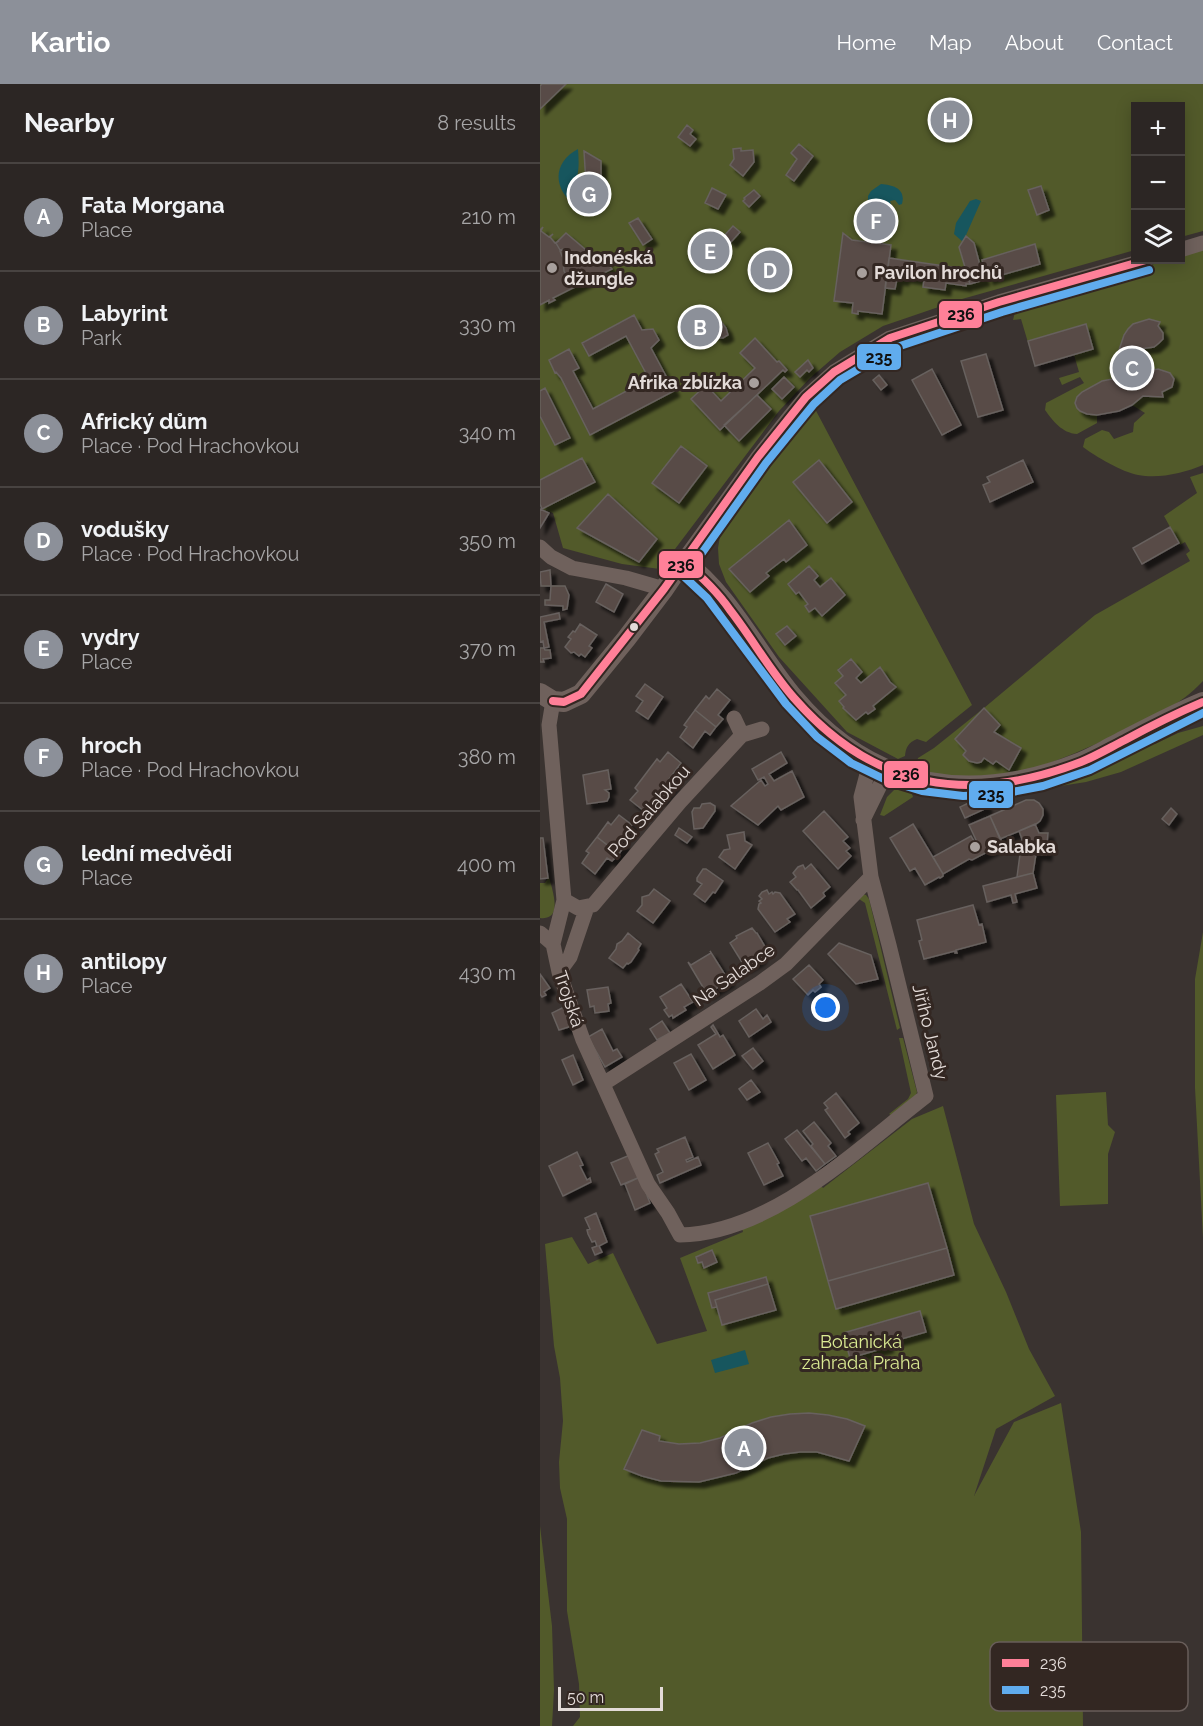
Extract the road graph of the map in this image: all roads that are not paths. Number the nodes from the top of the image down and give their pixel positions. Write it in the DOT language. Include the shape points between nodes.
graph roads {
  1 [pos="1203,243"];
  2 [pos="1185,248"];
  3 [pos="1132,264"];
  4 [pos="540,547"];
  5 [pos="683,561"];
  6 [pos="664,589"];
  7 [pos="546,697"];
  8 [pos="1203,702"];
  9 [pos="734,718"];
  10 [pos="762,729"];
  11 [pos="742,735"];
  12 [pos="879,767"];
  13 [pos="871,877"];
  14 [pos="564,900"];
  15 [pos="587,907"];
  16 [pos="540,933"];
  17 [pos="553,944"];
  18 [pos="559,972"];
  19 [pos="603,1084"];
  20 [pos="700,1235"];
  1 -- 2 [label="street"];
  3 -- 5 [label="street" via="891,338 842,367 806,397"];
  4 -- 6 [label="street" via="572,568"];
  5 -- 6 [label="street"];
  5 -- 12 [label="street" via="718,594 792,697 817,725"];
  6 -- 7 [label="street" via="581,694 564,702"];
  7 -- 14 [label="street, Trojská"];
  8 -- 12 [label="street" via="1082,762 1027,780 939,784"];
  9 -- 11 [label="street"];
  10 -- 11 [label="street"];
  11 -- 15 [label="street, Pod Salabkou" via="593,905"];
  12 -- 13 [label="street, Jiřího Jandy" via="863,820"];
  13 -- 19 [label="street, Na Salabce" via="786,964"];
  13 -- 20 [label="street, Jiřího Jandy" via="926,1096 812,1185 758,1216"];
  14 -- 15 [label="street" via="578,908"];
  14 -- 17 [label="street, Trojská"];
  15 -- 18 [label="street" via="570,957"];
  16 -- 17 [label="street"];
  17 -- 18 [label="street, Trojská"];
  18 -- 19 [label="street, Trojská"];
  19 -- 20 [label="street, Trojská" via="648,1184 680,1235"];
}
